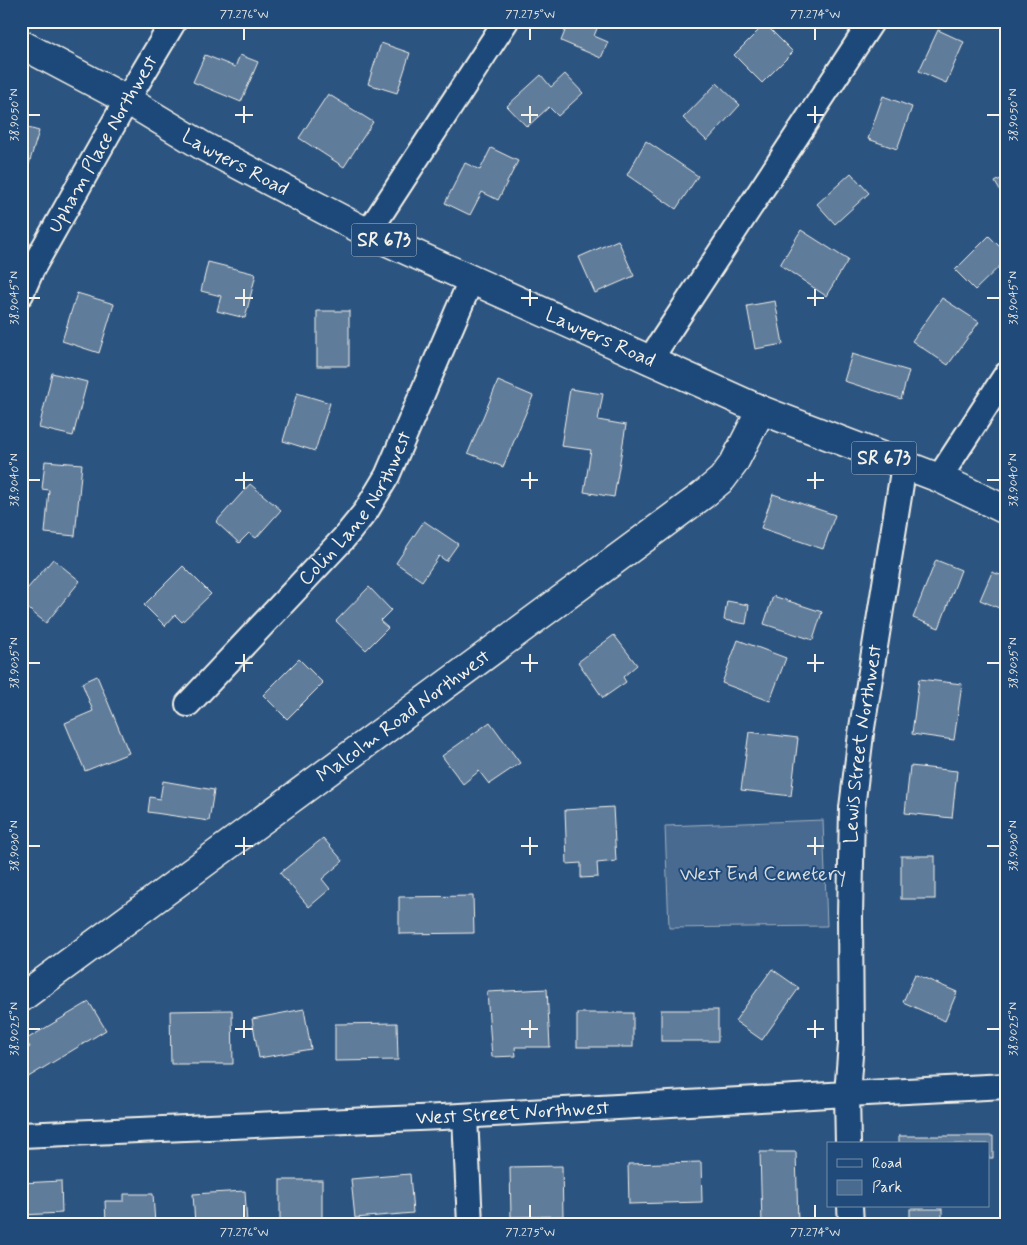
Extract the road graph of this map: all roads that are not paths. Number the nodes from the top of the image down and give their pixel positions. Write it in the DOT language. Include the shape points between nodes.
graph roads {
  1 [pos="174,21"];
  2 [pos="506,21"];
  3 [pos="872,21"];
  4 [pos="21,44"];
  5 [pos="127,100"];
  6 [pos="368,233"];
  7 [pos="471,280"];
  8 [pos="21,294"];
  9 [pos="649,361"];
  10 [pos="1006,375"];
  11 [pos="760,410"];
  12 [pos="904,465"];
  13 [pos="938,478"];
  14 [pos="1006,510"];
  15 [pos="188,704"];
  16 [pos="21,998"];
  17 [pos="1006,1086"];
  18 [pos="847,1094"];
  19 [pos="465,1116"];
  20 [pos="21,1135"];
  21 [pos="848,1142"];
  22 [pos="850,1208"];
  23 [pos="470,1224"];
  24 [pos="851,1224"];
  1 -- 5 [label="street, Upham Place Northwest"];
  2 -- 6 [label="street"];
  3 -- 9 [label="street"];
  4 -- 5 [label="main road, Lawyers Road / SR 673"];
  5 -- 6 [label="main road, Lawyers Road / SR 673" via="202,146"];
  5 -- 8 [label="street, Upham Place Northwest"];
  6 -- 7 [label="main road, Lawyers Road / SR 673"];
  7 -- 9 [label="main road, Lawyers Road / SR 673"];
  7 -- 15 [label="street, Colin Lane Northwest" via="387,476 366,511"];
  9 -- 11 [label="main road, Lawyers Road / SR 673"];
  10 -- 13 [label="street"];
  11 -- 12 [label="main road, Lawyers Road / SR 673"];
  11 -- 16 [label="main road, Malcolm Road Northwest" via="734,463 722,479 703,495"];
  12 -- 13 [label="main road, Lawyers Road / SR 673"];
  12 -- 18 [label="street, Lewis Street Northwest" via="852,808 851,1043"];
  13 -- 14 [label="main road, Lawyers Road / SR 673"];
  17 -- 18 [label="street, West Street Northwest"];
  18 -- 19 [label="street, West Street Northwest"];
  18 -- 21 [label="street, Lewis Street Northwest"];
  19 -- 20 [label="street, West Street Northwest"];
  19 -- 23 [label="street"];
  22 -- 24 [label="street"];
}
